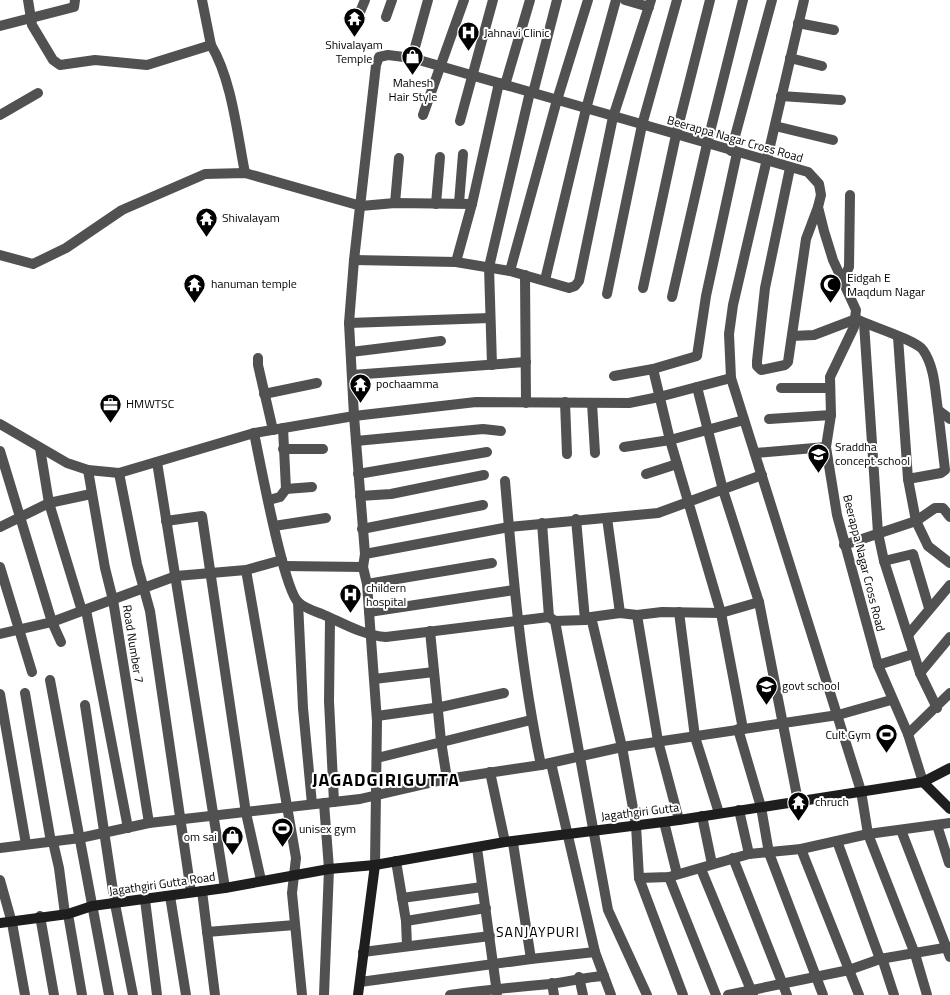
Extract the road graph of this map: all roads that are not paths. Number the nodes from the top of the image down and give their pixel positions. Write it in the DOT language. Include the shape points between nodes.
graph roads {
  1 [pos="28,0"];
  2 [pos="75,0"];
  3 [pos="202,0"];
  4 [pos="365,0"];
  5 [pos="392,0"];
  6 [pos="416,0"];
  7 [pos="464,0"];
  8 [pos="493,0"];
  9 [pos="530,0"];
  10 [pos="557,0"];
  11 [pos="588,0"];
  12 [pos="616,0"];
  13 [pos="625,0"];
  14 [pos="677,0"];
  15 [pos="710,0"];
  16 [pos="743,0"];
  17 [pos="772,0"];
  18 [pos="804,0"];
  19 [pos="427,2"];
  20 [pos="650,4"];
  21 [pos="360,12"];
  22 [pos="386,17"];
  23 [pos="31,18"];
  24 [pos="798,23"];
  25 [pos="0,26"];
  26 [pos="834,30"];
  27 [pos="211,45"];
  28 [pos="412,58"];
  29 [pos="790,58"];
  30 [pos="442,66"];
  31 [pos="822,66"];
  32 [pos="473,76"];
  33 [pos="502,84"];
  34 [pos="532,93"];
  35 [pos="38,94"];
  36 [pos="781,96"];
  37 [pos="556,100"];
  38 [pos="841,100"];
  39 [pos="586,109"];
  40 [pos="0,115"];
  41 [pos="423,115"];
  42 [pos="613,117"];
  43 [pos="460,121"];
  44 [pos="642,125"];
  45 [pos="775,126"];
  46 [pos="676,135"];
  47 [pos="832,140"];
  48 [pos="707,144"];
  49 [pos="734,152"];
  50 [pos="463,154"];
  51 [pos="440,157"];
  52 [pos="399,158"];
  53 [pos="766,161"];
  54 [pos="790,168"];
  55 [pos="245,173"];
  56 [pos="850,195"];
  57 [pos="395,203"];
  58 [pos="459,203"];
  59 [pos="436,204"];
  60 [pos="472,204"];
  61 [pos="361,206"];
  62 [pos="818,207"];
  63 [pos="0,255"];
  64 [pos="354,260"];
  65 [pos="456,262"];
  66 [pos="489,267"];
  67 [pos="510,271"];
  68 [pos="525,275"];
  69 [pos="545,280"];
  70 [pos="842,280"];
  71 [pos="643,288"];
  72 [pos="607,294"];
  73 [pos="672,297"];
  74 [pos="490,318"];
  75 [pos="860,321"];
  76 [pos="349,323"];
  77 [pos="792,336"];
  78 [pos="898,337"];
  79 [pos="441,340"];
  80 [pos="351,352"];
  81 [pos="258,358"];
  82 [pos="526,362"];
  83 [pos="492,364"];
  84 [pos="654,368"];
  85 [pos="352,375"];
  86 [pos="614,376"];
  87 [pos="731,378"];
  88 [pos="317,383"];
  89 [pos="697,387"];
  90 [pos="782,388"];
  91 [pos="829,388"];
  92 [pos="264,394"];
  93 [pos="659,397"];
  94 [pos="565,402"];
  95 [pos="526,403"];
  96 [pos="592,403"];
  97 [pos="938,410"];
  98 [pos="831,415"];
  99 [pos="354,416"];
  100 [pos="744,420"];
  101 [pos="769,420"];
  102 [pos="950,420"];
  103 [pos="0,424"];
  104 [pos="283,428"];
  105 [pos="272,430"];
  106 [pos="501,431"];
  107 [pos="710,431"];
  108 [pos="254,433"];
  109 [pos="670,440"];
  110 [pos="356,441"];
  111 [pos="826,447"];
  112 [pos="40,448"];
  113 [pos="624,448"];
  114 [pos="283,449"];
  115 [pos="324,449"];
  116 [pos="0,451"];
  117 [pos="487,452"];
  118 [pos="596,453"];
  119 [pos="755,453"];
  120 [pos="568,454"];
  121 [pos="157,462"];
  122 [pos="678,464"];
  123 [pos="88,470"];
  124 [pos="119,473"];
  125 [pos="358,474"];
  126 [pos="646,474"];
  127 [pos="484,475"];
  128 [pos="762,475"];
  129 [pos="908,479"];
  130 [pos="506,481"];
  131 [pos="312,487"];
  132 [pos="286,489"];
  133 [pos="723,490"];
  134 [pos="90,494"];
  135 [pos="360,496"];
  136 [pos="269,500"];
  137 [pos="49,503"];
  138 [pos="688,503"];
  139 [pos="484,505"];
  140 [pos="20,516"];
  141 [pos="950,517"];
  142 [pos="326,518"];
  143 [pos="607,518"];
  144 [pos="576,519"];
  145 [pos="166,521"];
  146 [pos="916,521"];
  147 [pos="542,523"];
  148 [pos="274,526"];
  149 [pos="0,527"];
  150 [pos="509,527"];
  151 [pos="362,529"];
  152 [pos="878,533"];
  153 [pos="844,545"];
  154 [pos="928,546"];
  155 [pos="365,554"];
  156 [pos="913,554"];
  157 [pos="884,561"];
  158 [pos="283,563"];
  159 [pos="492,563"];
  160 [pos="950,563"];
  161 [pos="0,567"];
  162 [pos="363,567"];
  163 [pos="246,570"];
  164 [pos="212,573"];
  165 [pos="176,576"];
  166 [pos="367,584"];
  167 [pos="950,585"];
  168 [pos="144,588"];
  169 [pos="514,590"];
  170 [pos="113,600"];
  171 [pos="298,602"];
  172 [pos="760,602"];
  173 [pos="929,608"];
  174 [pos="84,611"];
  175 [pos="369,612"];
  176 [pos="679,612"];
  177 [pos="620,613"];
  178 [pos="720,613"];
  179 [pos="637,615"];
  180 [pos="588,618"];
  181 [pos="552,619"];
  182 [pos="330,620"];
  183 [pos="517,620"];
  184 [pos="52,622"];
  185 [pos="21,630"];
  186 [pos="430,631"];
  187 [pos="0,634"];
  188 [pos="908,635"];
  189 [pos="371,636"];
  190 [pos="950,637"];
  191 [pos="61,642"];
  192 [pos="914,654"];
  193 [pos="878,665"];
  194 [pos="32,672"];
  195 [pos="434,672"];
  196 [pos="920,673"];
  197 [pos="50,680"];
  198 [pos="374,680"];
  199 [pos="25,693"];
  200 [pos="950,693"];
  201 [pos="0,694"];
  202 [pos="504,694"];
  203 [pos="892,700"];
  204 [pos="85,705"];
  205 [pos="437,707"];
  206 [pos="937,708"];
  207 [pos="838,715"];
  208 [pos="377,716"];
  209 [pos="531,720"];
  210 [pos="783,724"];
  211 [pos="740,729"];
  212 [pos="908,734"];
  213 [pos="695,737"];
  214 [pos="441,741"];
  215 [pos="658,741"];
  216 [pos="622,747"];
  217 [pos="580,755"];
  218 [pos="377,758"];
  219 [pos="546,764"];
  220 [pos="950,768"];
  221 [pos="490,772"];
  222 [pos="447,779"];
  223 [pos="923,782"];
  224 [pos="861,791"];
  225 [pos="374,795"];
  226 [pos="798,801"];
  227 [pos="329,802"];
  228 [pos="312,804"];
  229 [pos="286,806"];
  230 [pos="761,807"];
  231 [pos="950,809"];
  232 [pos="740,810"];
  233 [pos="246,813"];
  234 [pos="719,813"];
  235 [pos="212,816"];
  236 [pos="702,816"];
  237 [pos="180,820"];
  238 [pos="679,820"];
  239 [pos="664,822"];
  240 [pos="149,823"];
  241 [pos="950,823"];
  242 [pos="636,825"];
  243 [pos="937,825"];
  244 [pos="128,828"];
  245 [pos="592,830"];
  246 [pos="901,830"];
  247 [pos="105,832"];
  248 [pos="868,834"];
  249 [pos="568,835"];
  250 [pos="80,838"];
  251 [pos="837,841"];
  252 [pos="52,842"];
  253 [pos="509,843"];
  254 [pos="26,844"];
  255 [pos="0,848"];
  256 [pos="477,848"];
  257 [pos="801,849"];
  258 [pos="769,853"];
  259 [pos="749,854"];
  260 [pos="733,858"];
  261 [pos="396,861"];
  262 [pos="949,863"];
  263 [pos="712,864"];
  264 [pos="375,865"];
  265 [pos="701,869"];
  266 [pos="329,870"];
  267 [pos="673,876"];
  268 [pos="295,877"];
  269 [pos="639,878"];
  270 [pos="0,880"];
  271 [pos="260,880"];
  272 [pos="482,887"];
  273 [pos="225,888"];
  274 [pos="202,891"];
  275 [pos="191,892"];
  276 [pos="170,896"];
  277 [pos="402,898"];
  278 [pos="145,900"];
  279 [pos="115,904"];
  280 [pos="92,906"];
  281 [pos="486,908"];
  282 [pos="67,914"];
  283 [pos="40,916"];
  284 [pos="406,920"];
  285 [pos="12,923"];
  286 [pos="0,924"];
  287 [pos="295,925"];
  288 [pos="208,932"];
  289 [pos="490,936"];
  290 [pos="407,946"];
  291 [pos="949,951"];
  292 [pos="363,952"];
  293 [pos="595,952"];
  294 [pos="915,954"];
  295 [pos="881,958"];
  296 [pos="531,959"];
  297 [pos="494,965"];
  298 [pos="849,970"];
  299 [pos="604,976"];
  300 [pos="815,976"];
  301 [pos="579,978"];
  302 [pos="360,982"];
  303 [pos="552,984"];
  304 [pos="783,984"];
  305 [pos="524,990"];
  306 [pos="497,992"];
  307 [pos="752,993"];
  308 [pos="25,995"];
  309 [pos="54,995"];
  310 [pos="82,995"];
  311 [pos="108,995"];
  312 [pos="133,995"];
  313 [pos="157,995"];
  314 [pos="186,995"];
  315 [pos="215,995"];
  316 [pos="302,995"];
  317 [pos="324,995"];
  318 [pos="358,995"];
  319 [pos="450,995"];
  320 [pos="554,995"];
  321 [pos="583,995"];
  322 [pos="611,995"];
  323 [pos="647,995"];
  324 [pos="682,995"];
  325 [pos="716,995"];
  326 [pos="728,995"];
  327 [pos="788,995"];
  328 [pos="823,995"];
  329 [pos="859,995"];
  330 [pos="894,995"];
  331 [pos="927,995"];
  1 -- 23 [label="street"];
  2 -- 23 [label="street" via="74,7"];
  3 -- 27 [label="street"];
  4 -- 21 [label="street"];
  5 -- 22 [label="street"];
  6 -- 19 [label="street"];
  7 -- 30 [label="street"];
  8 -- 32 [label="street"];
  9 -- 33 [label="street"];
  10 -- 34 [label="street"];
  11 -- 37 [label="street"];
  12 -- 39 [label="street"];
  13 -- 20 [label="street"];
  14 -- 44 [label="street"];
  15 -- 46 [label="street"];
  16 -- 48 [label="street"];
  17 -- 49 [label="street"];
  18 -- 24 [label="street"];
  19 -- 28 [label="street"];
  20 -- 42 [label="street"];
  23 -- 25 [label="street"];
  23 -- 27 [label="street" via="53,60 60,64 95,60 147,65"];
  24 -- 26 [label="street"];
  24 -- 29 [label="street"];
  27 -- 55 [label="street" via="218,56 233,111"];
  28 -- 30 [label="street, Beerappa Nagar Cross Road"];
  28 -- 61 [label="street, Beerappa Nagar Cross Road" via="388,55 380,57 376,65"];
  29 -- 31 [label="street"];
  29 -- 36 [label="street"];
  30 -- 32 [label="street, Beerappa Nagar Cross Road"];
  30 -- 41 [label="street"];
  32 -- 33 [label="street, Beerappa Nagar Cross Road"];
  32 -- 43 [label="street"];
  33 -- 34 [label="street, Beerappa Nagar Cross Road"];
  33 -- 60 [label="street"];
  34 -- 37 [label="street, Beerappa Nagar Cross Road"];
  34 -- 66 [label="street"];
  35 -- 40 [label="street"];
  36 -- 38 [label="street"];
  36 -- 45 [label="street"];
  37 -- 39 [label="street, Beerappa Nagar Cross Road"];
  37 -- 67 [label="street"];
  39 -- 42 [label="street, Beerappa Nagar Cross Road"];
  39 -- 69 [label="street"];
  42 -- 44 [label="street, Beerappa Nagar Cross Road"];
  42 -- 69 [label="street" via="579,281 569,288"];
  44 -- 46 [label="street, Beerappa Nagar Cross Road"];
  44 -- 72 [label="street"];
  45 -- 47 [label="street"];
  45 -- 53 [label="street"];
  46 -- 48 [label="street, Beerappa Nagar Cross Road"];
  46 -- 71 [label="street"];
  48 -- 49 [label="street, Beerappa Nagar Cross Road"];
  48 -- 73 [label="street"];
  49 -- 53 [label="street, Beerappa Nagar Cross Road"];
  49 -- 84 [label="street" via="697,356"];
  50 -- 58 [label="street"];
  51 -- 59 [label="street"];
  52 -- 57 [label="street"];
  53 -- 54 [label="street, Beerappa Nagar Cross Road"];
  53 -- 87 [label="street" via="733,305 729,334"];
  54 -- 62 [label="street, Beerappa Nagar Cross Road" via="808,172 814,177 822,195"];
  54 -- 77 [label="street" via="764,288 757,366 761,370 785,365"];
  55 -- 61 [label="street"];
  55 -- 63 [label="street" via="205,174 122,210 66,248 33,264"];
  56 -- 70 [label="street" via="850,267"];
  57 -- 59 [label="street"];
  57 -- 61 [label="street"];
  58 -- 59 [label="street"];
  58 -- 60 [label="street"];
  60 -- 65 [label="street"];
  61 -- 64 [label="street, Beerappa Nagar Cross Road"];
  62 -- 70 [label="street, Beerappa Nagar Cross Road"];
  62 -- 77 [label="street" via="806,239"];
  64 -- 65 [label="street"];
  64 -- 76 [label="street, Beerappa Nagar Cross Road"];
  65 -- 66 [label="street"];
  66 -- 67 [label="street"];
  66 -- 74 [label="street"];
  67 -- 68 [label="street"];
  68 -- 69 [label="street"];
  68 -- 82 [label="street"];
  70 -- 75 [label="street, Beerappa Nagar Cross Road"];
  74 -- 76 [label="street"];
  74 -- 83 [label="street"];
  75 -- 77 [label="street" via="814,335"];
  75 -- 78 [label="street"];
  75 -- 91 [label="street, Beerappa Nagar Cross Road" via="833,369"];
  75 -- 152 [label="street"];
  76 -- 80 [label="street, Beerappa Nagar Cross Road"];
  78 -- 97 [label="street" via="923,349 934,374"];
  78 -- 129 [label="street"];
  79 -- 80 [label="street"];
  80 -- 85 [label="street, Beerappa Nagar Cross Road"];
  81 -- 92 [label="street"];
  82 -- 83 [label="street"];
  82 -- 95 [label="street"];
  83 -- 85 [label="street"];
  84 -- 86 [label="street"];
  84 -- 93 [label="street"];
  85 -- 99 [label="street, Beerappa Nagar Cross Road"];
  87 -- 89 [label="street"];
  87 -- 100 [label="street"];
  88 -- 92 [label="street"];
  89 -- 93 [label="street"];
  89 -- 107 [label="street"];
  90 -- 91 [label="street"];
  91 -- 98 [label="street, Beerappa Nagar Cross Road"];
  92 -- 105 [label="street"];
  93 -- 96 [label="street" via="629,403"];
  93 -- 109 [label="street"];
  94 -- 95 [label="street"];
  94 -- 96 [label="street"];
  94 -- 120 [label="street"];
  95 -- 99 [label="street" via="476,402"];
  96 -- 118 [label="street"];
  97 -- 102 [label="street"];
  97 -- 129 [label="street" via="945,470"];
  98 -- 101 [label="street"];
  98 -- 111 [label="street, Beerappa Nagar Cross Road"];
  99 -- 104 [label="street"];
  99 -- 110 [label="street, Beerappa Nagar Cross Road"];
  100 -- 107 [label="street"];
  100 -- 119 [label="street"];
  103 -- 112 [label="street"];
  104 -- 105 [label="street"];
  104 -- 114 [label="street"];
  105 -- 108 [label="street"];
  106 -- 110 [label="street" via="483,429"];
  107 -- 109 [label="street"];
  107 -- 133 [label="street"];
  108 -- 121 [label="street"];
  108 -- 136 [label="street"];
  109 -- 113 [label="street"];
  109 -- 122 [label="street"];
  110 -- 125 [label="street, Beerappa Nagar Cross Road"];
  111 -- 119 [label="street"];
  111 -- 153 [label="street, Beerappa Nagar Cross Road"];
  112 -- 123 [label="street"];
  112 -- 137 [label="street"];
  114 -- 115 [label="street"];
  114 -- 132 [label="street"];
  116 -- 140 [label="street"];
  117 -- 125 [label="street"];
  119 -- 128 [label="street"];
  121 -- 124 [label="street"];
  121 -- 145 [label="street"];
  122 -- 126 [label="street"];
  122 -- 138 [label="street"];
  123 -- 124 [label="street"];
  123 -- 134 [label="street, Road Number 7"];
  124 -- 168 [label="street"];
  125 -- 135 [label="street, Beerappa Nagar Cross Road"];
  127 -- 135 [label="street" via="391,494"];
  128 -- 133 [label="street"];
  128 -- 207 [label="street"];
  129 -- 146 [label="street"];
  130 -- 150 [label="street"];
  131 -- 132 [label="street"];
  132 -- 136 [label="street" via="280,497"];
  133 -- 138 [label="street"];
  133 -- 172 [label="street"];
  134 -- 137 [label="street"];
  134 -- 170 [label="street, Road Number 7"];
  135 -- 151 [label="street, Beerappa Nagar Cross Road"];
  136 -- 148 [label="street"];
  137 -- 140 [label="street"];
  137 -- 174 [label="street"];
  138 -- 143 [label="street" via="658,513"];
  138 -- 178 [label="street"];
  139 -- 151 [label="street"];
  140 -- 149 [label="street"];
  140 -- 184 [label="street"];
  141 -- 146 [label="street" via="939,507"];
  142 -- 148 [label="street"];
  143 -- 144 [label="street"];
  143 -- 177 [label="street"];
  144 -- 147 [label="street"];
  144 -- 180 [label="street"];
  145 -- 164 [label="street" via="202,516"];
  145 -- 165 [label="street"];
  146 -- 152 [label="street"];
  146 -- 154 [label="street"];
  147 -- 150 [label="street"];
  147 -- 181 [label="street"];
  148 -- 158 [label="street"];
  150 -- 155 [label="street"];
  150 -- 169 [label="street"];
  151 -- 155 [label="street, Beerappa Nagar Cross Road"];
  152 -- 153 [label="street"];
  152 -- 157 [label="street"];
  153 -- 193 [label="street, Beerappa Nagar Cross Road"];
  154 -- 156 [label="street"];
  154 -- 160 [label="street"];
  155 -- 162 [label="street, Beerappa Nagar Cross Road"];
  156 -- 157 [label="street"];
  156 -- 173 [label="street"];
  157 -- 188 [label="street"];
  158 -- 162 [label="street"];
  158 -- 163 [label="street"];
  158 -- 171 [label="street"];
  159 -- 166 [label="street"];
  161 -- 185 [label="street"];
  162 -- 166 [label="street"];
  163 -- 164 [label="street"];
  163 -- 229 [label="street"];
  164 -- 165 [label="street"];
  164 -- 233 [label="street"];
  165 -- 168 [label="street"];
  165 -- 235 [label="street"];
  166 -- 175 [label="street"];
  167 -- 173 [label="street"];
  168 -- 170 [label="street"];
  168 -- 237 [label="street"];
  169 -- 175 [label="street"];
  169 -- 183 [label="street"];
  170 -- 174 [label="street"];
  170 -- 240 [label="street, Road Number 7"];
  171 -- 182 [label="street"];
  171 -- 228 [label="street"];
  172 -- 178 [label="street"];
  172 -- 210 [label="street"];
  173 -- 188 [label="street"];
  174 -- 184 [label="street"];
  174 -- 244 [label="street"];
  175 -- 189 [label="street"];
  176 -- 178 [label="street"];
  176 -- 179 [label="street"];
  176 -- 213 [label="street"];
  177 -- 179 [label="street"];
  177 -- 180 [label="street"];
  178 -- 211 [label="street"];
  179 -- 215 [label="street"];
  180 -- 181 [label="street"];
  180 -- 216 [label="street"];
  181 -- 183 [label="street"];
  181 -- 217 [label="street"];
  182 -- 189 [label="street"];
  182 -- 227 [label="street"];
  183 -- 186 [label="street"];
  183 -- 209 [label="street"];
  184 -- 185 [label="street"];
  184 -- 191 [label="street"];
  185 -- 187 [label="street"];
  185 -- 194 [label="street"];
  186 -- 189 [label="street"];
  186 -- 195 [label="street"];
  188 -- 192 [label="street"];
  189 -- 198 [label="street"];
  190 -- 196 [label="street"];
  192 -- 193 [label="street"];
  192 -- 196 [label="street"];
  193 -- 203 [label="street, Beerappa Nagar Cross Road"];
  195 -- 198 [label="street"];
  195 -- 205 [label="street"];
  196 -- 206 [label="street"];
  197 -- 250 [label="street"];
  198 -- 208 [label="street"];
  199 -- 252 [label="street"];
  200 -- 206 [label="street"];
  201 -- 254 [label="street"];
  202 -- 205 [label="street"];
  203 -- 207 [label="street"];
  203 -- 212 [label="street, Beerappa Nagar Cross Road"];
  204 -- 247 [label="street"];
  205 -- 208 [label="street"];
  205 -- 214 [label="street"];
  206 -- 212 [label="street"];
  207 -- 210 [label="street"];
  207 -- 224 [label="street"];
  208 -- 218 [label="street"];
  209 -- 214 [label="street"];
  209 -- 219 [label="street"];
  210 -- 211 [label="street"];
  210 -- 226 [label="street"];
  211 -- 213 [label="street"];
  211 -- 230 [label="street"];
  212 -- 223 [label="street, Beerappa Nagar Cross Road"];
  213 -- 215 [label="street"];
  213 -- 234 [label="street"];
  214 -- 218 [label="street"];
  214 -- 222 [label="street"];
  215 -- 216 [label="street"];
  215 -- 238 [label="street"];
  216 -- 217 [label="street"];
  216 -- 242 [label="street"];
  217 -- 219 [label="street"];
  217 -- 245 [label="street"];
  218 -- 225 [label="street"];
  219 -- 221 [label="street"];
  219 -- 249 [label="street"];
  220 -- 223 [label="street, Jagathgiri Gutta"];
  221 -- 222 [label="street"];
  221 -- 253 [label="street"];
  222 -- 225 [label="street"];
  223 -- 224 [label="street, Jagathgiri Gutta"];
  223 -- 231 [label="street"];
  224 -- 226 [label="street, Jagathgiri Gutta"];
  224 -- 248 [label="street"];
  225 -- 227 [label="street"];
  225 -- 264 [label="street"];
  226 -- 230 [label="street, Jagathgiri Gutta"];
  227 -- 228 [label="street"];
  227 -- 266 [label="street"];
  228 -- 229 [label="street"];
  229 -- 233 [label="street"];
  229 -- 268 [label="street" via="296,858"];
  230 -- 232 [label="street, Jagathgiri Gutta"];
  230 -- 258 [label="street"];
  232 -- 234 [label="street, Jagathgiri Gutta"];
  232 -- 259 [label="street"];
  233 -- 235 [label="street"];
  233 -- 271 [label="street"];
  234 -- 236 [label="street, Jagathgiri Gutta"];
  235 -- 237 [label="street"];
  235 -- 273 [label="street"];
  236 -- 238 [label="street, Jagathgiri Gutta"];
  236 -- 263 [label="street"];
  237 -- 240 [label="street"];
  237 -- 275 [label="street"];
  238 -- 239 [label="street, Jagathgiri Gutta"];
  239 -- 242 [label="street, Jagathgiri Gutta"];
  239 -- 267 [label="street"];
  240 -- 244 [label="street"];
  241 -- 243 [label="street"];
  242 -- 245 [label="street, Jagathgiri Gutta"];
  242 -- 269 [label="street"];
  243 -- 246 [label="street"];
  243 -- 262 [label="street"];
  244 -- 247 [label="street"];
  245 -- 249 [label="street, Jagathgiri Gutta"];
  245 -- 323 [label="street" via="608,910"];
  246 -- 248 [label="street"];
  246 -- 291 [label="street"];
  247 -- 250 [label="street"];
  247 -- 279 [label="street"];
  248 -- 251 [label="street"];
  248 -- 294 [label="street"];
  249 -- 253 [label="street, Jagathgiri Gutta"];
  249 -- 293 [label="street"];
  250 -- 252 [label="street"];
  250 -- 280 [label="street"];
  251 -- 257 [label="street"];
  251 -- 295 [label="street"];
  252 -- 254 [label="street"];
  252 -- 282 [label="street"];
  253 -- 256 [label="street, Jagathgiri Gutta"];
  253 -- 296 [label="street"];
  254 -- 255 [label="street"];
  256 -- 261 [label="street, Jagathgiri Gutta"];
  256 -- 272 [label="street"];
  257 -- 258 [label="street"];
  257 -- 298 [label="street"];
  258 -- 259 [label="street"];
  258 -- 300 [label="street"];
  259 -- 260 [label="street"];
  260 -- 263 [label="street"];
  260 -- 304 [label="street"];
  261 -- 264 [label="street, Jagathgiri Gutta"];
  261 -- 277 [label="street"];
  263 -- 265 [label="street"];
  264 -- 266 [label="street, Jagathgiri Gutta"];
  264 -- 292 [label="street"];
  265 -- 267 [label="street"];
  265 -- 307 [label="street"];
  266 -- 268 [label="street, Jagathgiri Gutta Road"];
  266 -- 317 [label="street"];
  267 -- 269 [label="street"];
  267 -- 325 [label="street"];
  268 -- 271 [label="street, Jagathgiri Gutta Road"];
  268 -- 287 [label="street" via="292,893"];
  269 -- 324 [label="street"];
  270 -- 285 [label="street"];
  271 -- 273 [label="street, Jagathgiri Gutta Road"];
  272 -- 277 [label="street"];
  272 -- 281 [label="street"];
  273 -- 274 [label="street, Jagathgiri Gutta Road"];
  274 -- 275 [label="street, Jagathgiri Gutta Road"];
  274 -- 288 [label="street"];
  275 -- 276 [label="street, Jagathgiri Gutta Road"];
  276 -- 278 [label="street, Jagathgiri Gutta Road"];
  276 -- 314 [label="street"];
  277 -- 284 [label="street"];
  278 -- 279 [label="street, Jagathgiri Gutta Road"];
  278 -- 313 [label="street"];
  279 -- 280 [label="street, Jagathgiri Gutta Road"];
  279 -- 312 [label="street"];
  280 -- 282 [label="street, Jagathgiri Gutta Road"];
  280 -- 311 [label="street"];
  281 -- 284 [label="street"];
  281 -- 289 [label="street"];
  282 -- 283 [label="street, Jagathgiri Gutta Road"];
  282 -- 310 [label="street"];
  283 -- 285 [label="street, Jagathgiri Gutta Road"];
  283 -- 309 [label="street"];
  284 -- 290 [label="street"];
  285 -- 286 [label="street, Jagathgiri Gutta Road"];
  285 -- 308 [label="street"];
  287 -- 288 [label="street"];
  287 -- 316 [label="street"];
  288 -- 315 [label="street"];
  289 -- 290 [label="street"];
  289 -- 297 [label="street"];
  290 -- 292 [label="street"];
  291 -- 294 [label="street"];
  292 -- 302 [label="street"];
  293 -- 296 [label="street"];
  293 -- 299 [label="street"];
  294 -- 295 [label="street"];
  294 -- 331 [label="street"];
  295 -- 298 [label="street"];
  295 -- 330 [label="street"];
  296 -- 297 [label="street"];
  297 -- 302 [label="street"];
  297 -- 306 [label="street"];
  298 -- 300 [label="street"];
  298 -- 329 [label="street"];
  299 -- 301 [label="street"];
  299 -- 322 [label="street"];
  300 -- 304 [label="street"];
  300 -- 328 [label="street"];
  301 -- 303 [label="street"];
  301 -- 321 [label="street"];
  302 -- 318 [label="street"];
  303 -- 305 [label="street"];
  303 -- 320 [label="street"];
  304 -- 307 [label="street"];
  304 -- 327 [label="street"];
  305 -- 306 [label="street"];
  306 -- 319 [label="street"];
  307 -- 326 [label="street"];
}
